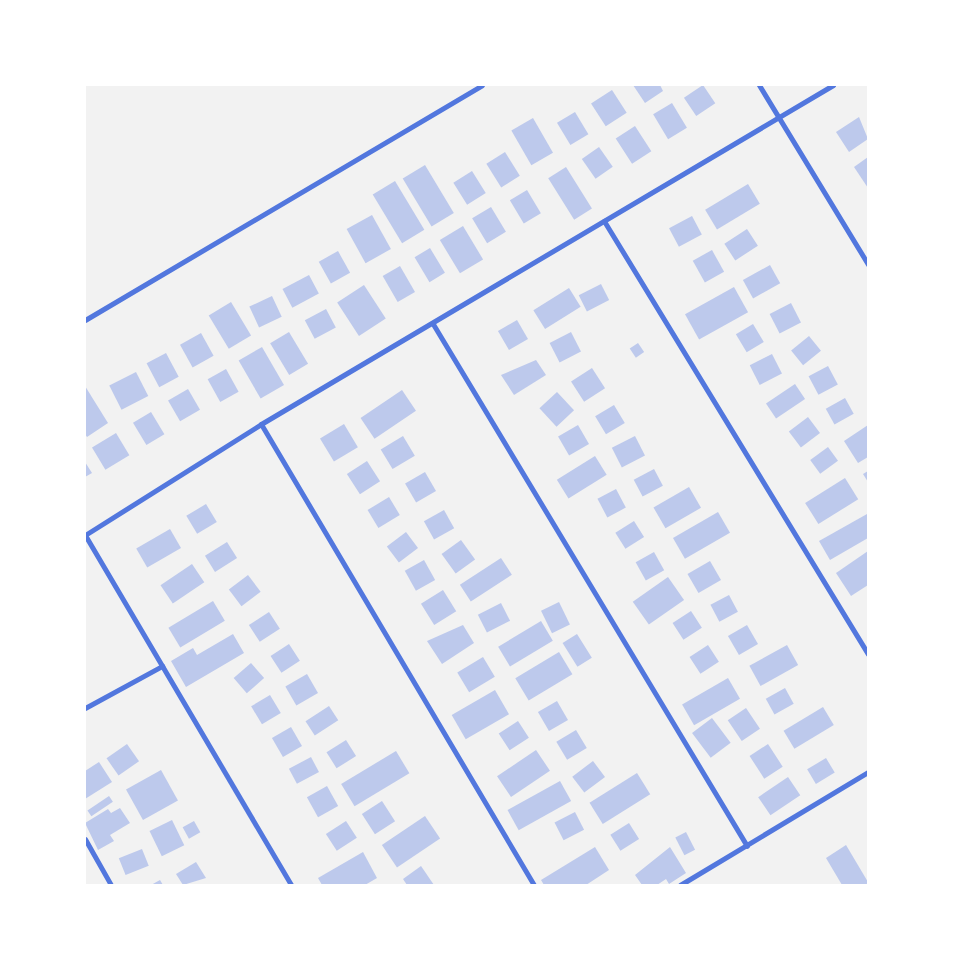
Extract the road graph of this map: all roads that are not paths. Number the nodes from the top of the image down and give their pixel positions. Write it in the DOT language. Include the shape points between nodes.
graph roads {
  1 [pos="482,85"];
  2 [pos="760,85"];
  3 [pos="833,85"];
  4 [pos="778,118"];
  5 [pos="604,221"];
  6 [pos="868,264"];
  7 [pos="85,320"];
  8 [pos="433,324"];
  9 [pos="261,424"];
  10 [pos="85,535"];
  11 [pos="868,654"];
  12 [pos="162,666"];
  13 [pos="85,708"];
  14 [pos="868,772"];
  15 [pos="85,839"];
  16 [pos="747,846"];
  17 [pos="111,885"];
  18 [pos="291,885"];
  19 [pos="534,885"];
  20 [pos="680,885"];
  1 -- 7 [label="street"];
  2 -- 4 [label="street"];
  3 -- 4 [label="street"];
  4 -- 5 [label="street"];
  4 -- 6 [label="street"];
  5 -- 8 [label="street"];
  5 -- 11 [label="street"];
  8 -- 9 [label="street"];
  8 -- 16 [label="street"];
  9 -- 10 [label="street"];
  9 -- 19 [label="street"];
  10 -- 12 [label="street"];
  12 -- 13 [label="street"];
  12 -- 18 [label="street"];
  14 -- 16 [label="street"];
  15 -- 17 [label="street"];
  16 -- 20 [label="street"];
}
